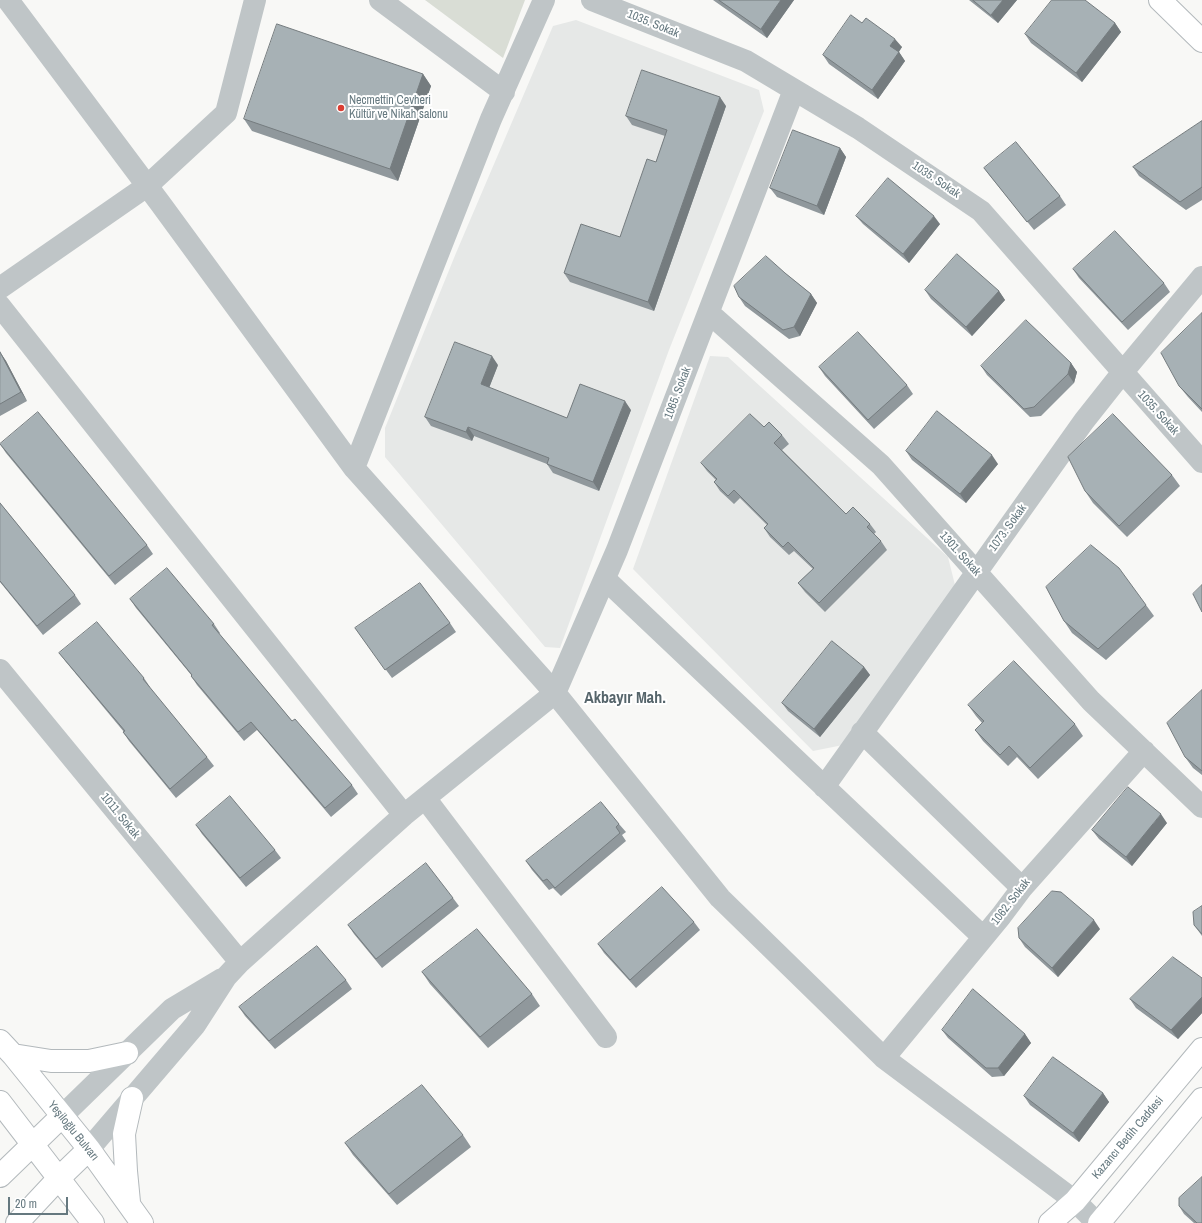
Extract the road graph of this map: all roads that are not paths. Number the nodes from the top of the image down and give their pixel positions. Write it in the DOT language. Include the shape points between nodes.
graph roads {
  1 [pos="8,0"];
  2 [pos="255,0"];
  3 [pos="380,0"];
  4 [pos="544,0"];
  5 [pos="592,0"];
  6 [pos="1160,0"];
  7 [pos="1202,41"];
  8 [pos="794,90"];
  9 [pos="504,92"];
  10 [pos="147,186"];
  11 [pos="1202,277"];
  12 [pos="0,288"];
  13 [pos="0,306"];
  14 [pos="709,313"];
  15 [pos="1122,373"];
  16 [pos="1202,462"];
  17 [pos="354,468"];
  18 [pos="976,572"];
  19 [pos="604,579"];
  20 [pos="1,672"];
  21 [pos="555,693"];
  22 [pos="862,732"];
  23 [pos="1144,751"];
  24 [pos="824,786"];
  25 [pos="425,798"];
  26 [pos="1202,807"];
  27 [pos="404,815"];
  28 [pos="1022,888"];
  29 [pos="983,938"];
  30 [pos="233,969"];
  31 [pos="606,1037"];
  32 [pos="6,1048"];
  33 [pos="1202,1049"];
  34 [pos="127,1053"];
  35 [pos="884,1058"];
  36 [pos="132,1098"];
  37 [pos="1202,1099"];
  38 [pos="0,1102"];
  39 [pos="61,1116"];
  40 [pos="32,1144"];
  41 [pos="89,1149"];
  42 [pos="0,1176"];
  43 [pos="59,1178"];
  44 [pos="1075,1201"];
  45 [pos="129,1204"];
  46 [pos="17,1223"];
  47 [pos="93,1223"];
  48 [pos="142,1223"];
  49 [pos="1050,1223"];
  50 [pos="1098,1223"];
  1 -- 10 [label="street"];
  2 -- 10 [label="street" via="226,113"];
  3 -- 9 [label="street"];
  4 -- 9 [label="street"];
  5 -- 8 [label="street, 1035. Sokak" via="746,61"];
  6 -- 7 [label="main road"];
  8 -- 14 [label="street, 1065. Sokak"];
  8 -- 15 [label="street, 1035. Sokak" via="858,128 981,211"];
  9 -- 17 [label="street" via="491,119"];
  10 -- 12 [label="street"];
  10 -- 17 [label="street"];
  11 -- 15 [label="street, 1073. Sokak"];
  13 -- 27 [label="street"];
  14 -- 18 [label="street, 1301. Sokak" via="881,465"];
  14 -- 19 [label="street, 1065. Sokak"];
  15 -- 16 [label="street, 1035. Sokak"];
  15 -- 18 [label="street, 1073. Sokak" via="1084,421"];
  17 -- 21 [label="street"];
  18 -- 22 [label="street, 1073. Sokak"];
  18 -- 23 [label="street, 1301. Sokak" via="1091,701"];
  19 -- 21 [label="street, 1065. Sokak"];
  19 -- 24 [label="street"];
  20 -- 30 [label="street, 1011. Sokak"];
  21 -- 25 [label="street"];
  21 -- 35 [label="street" via="720,898"];
  22 -- 24 [label="street, 1073. Sokak"];
  22 -- 28 [label="street"];
  23 -- 26 [label="street, 1301. Sokak"];
  23 -- 28 [label="street, 1062. Sokak"];
  24 -- 29 [label="street"];
  25 -- 27 [label="street"];
  25 -- 31 [label="street"];
  27 -- 30 [label="street"];
  28 -- 29 [label="street, 1062. Sokak"];
  29 -- 35 [label="street, 1062. Sokak"];
  30 -- 34 [label="street" via="172,1009"];
  30 -- 36 [label="street" via="195,1025"];
  32 -- 34 [label="main road" via="51,1061 89,1061"];
  32 -- 39 [label="main road, Yeşiloğlu Bulvarı"];
  33 -- 44 [label="main road, Kazancı Bedih Caddesi"];
  34 -- 39 [label="street"];
  35 -- 44 [label="street"];
  36 -- 41 [label="street"];
  36 -- 45 [label="main road" via="124,1134"];
  37 -- 50 [label="main road"];
  38 -- 40 [label="main road"];
  39 -- 40 [label="main road"];
  39 -- 41 [label="main road, Yeşiloğlu Bulvarı"];
  40 -- 42 [label="main road"];
  40 -- 43 [label="main road"];
  41 -- 43 [label="main road"];
  41 -- 45 [label="main road, Yeşiloğlu Bulvarı"];
  43 -- 46 [label="main road"];
  43 -- 47 [label="main road"];
  44 -- 49 [label="main road, Kazancı Bedih Caddesi"];
  44 -- 50 [label="street"];
  45 -- 48 [label="main road, Yeşiloğlu Bulvarı"];
}
